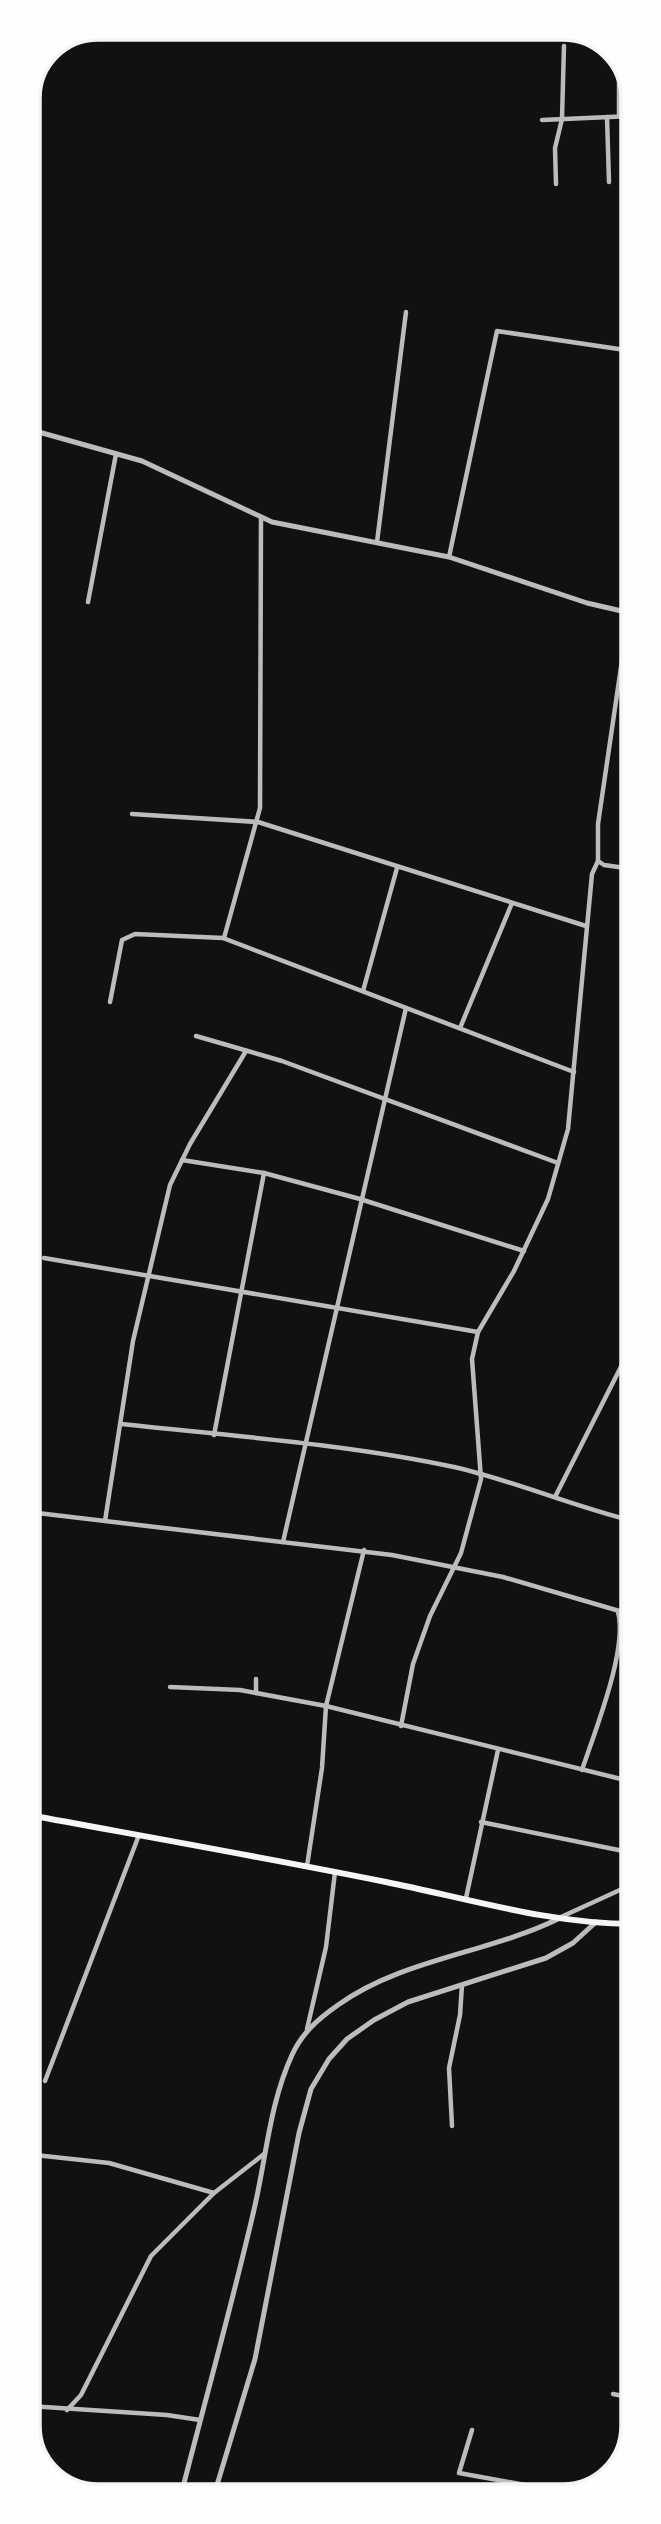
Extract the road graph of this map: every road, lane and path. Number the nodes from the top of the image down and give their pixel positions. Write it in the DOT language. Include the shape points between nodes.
graph roads {
  1 [pos="564,46"];
  2 [pos="619,84"];
  3 [pos="607,117"];
  4 [pos="619,117"];
  5 [pos="562,119"];
  6 [pos="542,120"];
  7 [pos="609,182"];
  8 [pos="556,184"];
  9 [pos="406,312"];
  10 [pos="621,349"];
  11 [pos="40,432"];
  12 [pos="116,454"];
  13 [pos="261,517"];
  14 [pos="377,542"];
  15 [pos="449,557"];
  16 [pos="88,602"];
  17 [pos="621,609"];
  18 [pos="621,668"];
  19 [pos="132,814"];
  20 [pos="258,822"];
  21 [pos="598,861"];
  22 [pos="621,867"];
  23 [pos="397,868"];
  24 [pos="512,903"];
  25 [pos="586,926"];
  26 [pos="223,938"];
  27 [pos="363,991"];
  28 [pos="110,1002"];
  29 [pos="406,1008"];
  30 [pos="460,1028"];
  31 [pos="196,1036"];
  32 [pos="246,1051"];
  33 [pos="574,1072"];
  34 [pos="384,1099"];
  35 [pos="182,1160"];
  36 [pos="558,1163"];
  37 [pos="264,1173"];
  38 [pos="360,1199"];
  39 [pos="524,1251"];
  40 [pos="44,1258"];
  41 [pos="148,1277"];
  42 [pos="240,1291"];
  43 [pos="335,1306"];
  44 [pos="478,1332"];
  45 [pos="621,1367"];
  46 [pos="122,1424"];
  47 [pos="214,1434"];
  48 [pos="304,1445"];
  49 [pos="481,1474"];
  50 [pos="556,1495"];
  51 [pos="40,1513"];
  52 [pos="621,1517"];
  53 [pos="105,1521"];
  54 [pos="283,1542"];
  55 [pos="364,1550"];
  56 [pos="454,1566"];
  57 [pos="618,1611"];
  58 [pos="621,1612"];
  59 [pos="256,1679"];
  60 [pos="170,1687"];
  61 [pos="256,1693"];
  62 [pos="326,1706"];
  63 [pos="401,1726"];
  64 [pos="498,1750"];
  65 [pos="582,1770"];
  66 [pos="621,1779"];
  67 [pos="40,1817"];
  68 [pos="481,1822"];
  69 [pos="139,1835"];
  70 [pos="621,1851"];
  71 [pos="307,1866"];
  72 [pos="335,1871"];
  73 [pos="621,1890"];
  74 [pos="466,1898"];
  75 [pos="561,1917"];
  76 [pos="596,1922"];
  77 [pos="621,1924"];
  78 [pos="462,1985"];
  79 [pos="307,2029"];
  80 [pos="45,2081"];
  81 [pos="452,2126"];
  82 [pos="264,2154"];
  83 [pos="40,2155"];
  84 [pos="214,2193"];
  85 [pos="613,2394"];
  86 [pos="621,2396"];
  87 [pos="40,2407"];
  88 [pos="67,2410"];
  89 [pos="200,2420"];
  90 [pos="472,2430"];
  91 [pos="184,2484"];
  92 [pos="217,2484"];
  93 [pos="520,2484"];
  1 -- 5 [label="street"];
  2 -- 4 [label="street"];
  3 -- 4 [label="street"];
  3 -- 5 [label="street"];
  3 -- 7 [label="street"];
  5 -- 6 [label="street"];
  5 -- 8 [label="street" via="555,148"];
  9 -- 14 [label="street"];
  10 -- 15 [label="street" via="497,331"];
  11 -- 12 [label="street"];
  12 -- 13 [label="street" via="142,461"];
  12 -- 16 [label="street"];
  13 -- 14 [label="street"];
  13 -- 20 [label="street"];
  14 -- 15 [label="street"];
  15 -- 17 [label="street" via="587,604"];
  18 -- 21 [label="street" via="598,824"];
  19 -- 20 [label="street"];
  20 -- 23 [label="street"];
  20 -- 26 [label="street"];
  21 -- 22 [label="street"];
  21 -- 25 [label="street" via="592,874"];
  23 -- 24 [label="street"];
  23 -- 27 [label="street"];
  24 -- 25 [label="street"];
  24 -- 30 [label="street"];
  25 -- 33 [label="street"];
  26 -- 27 [label="street"];
  26 -- 28 [label="street" via="135,934 122,940"];
  27 -- 29 [label="street"];
  29 -- 30 [label="street"];
  29 -- 34 [label="street"];
  30 -- 33 [label="street"];
  31 -- 32 [label="street"];
  32 -- 34 [label="street"];
  32 -- 35 [label="street"];
  33 -- 36 [label="street" via="568,1129"];
  34 -- 36 [label="street"];
  34 -- 38 [label="street"];
  35 -- 37 [label="street"];
  35 -- 41 [label="street" via="170,1185"];
  36 -- 39 [label="street" via="548,1199"];
  37 -- 38 [label="street"];
  37 -- 42 [label="street"];
  38 -- 39 [label="street"];
  38 -- 43 [label="street"];
  39 -- 44 [label="street"];
  40 -- 41 [label="street"];
  41 -- 42 [label="street"];
  41 -- 46 [label="street"];
  42 -- 43 [label="street"];
  42 -- 47 [label="street"];
  43 -- 44 [label="street"];
  43 -- 48 [label="street"];
  44 -- 49 [label="street" via="472,1370"];
  45 -- 50 [label="street"];
  46 -- 47 [label="street"];
  46 -- 53 [label="street"];
  47 -- 48 [label="street"];
  48 -- 49 [label="street"];
  48 -- 54 [label="street"];
  49 -- 50 [label="street"];
  49 -- 56 [label="street"];
  50 -- 52 [label="street"];
  51 -- 53 [label="street"];
  53 -- 54 [label="street"];
  54 -- 55 [label="street"];
  55 -- 56 [label="street"];
  55 -- 62 [label="street"];
  56 -- 57 [label="street"];
  56 -- 63 [label="street" via="413,1664"];
  57 -- 58 [label="street"];
  57 -- 65 [label="street" via="621,1625 610,1684"];
  59 -- 61 [label="street"];
  60 -- 61 [label="street"];
  61 -- 62 [label="street"];
  62 -- 63 [label="street"];
  62 -- 71 [label="street" via="321,1780"];
  63 -- 64 [label="street"];
  64 -- 65 [label="street"];
  64 -- 68 [label="street"];
  65 -- 66 [label="street"];
  67 -- 69 [label="main road"];
  68 -- 70 [label="street"];
  68 -- 74 [label="street"];
  69 -- 71 [label="main road"];
  69 -- 80 [label="street"];
  71 -- 72 [label="main road"];
  72 -- 74 [label="main road"];
  72 -- 79 [label="street" via="326,1947"];
  73 -- 75 [label="street"];
  74 -- 75 [label="main road"];
  75 -- 76 [label="main road"];
  75 -- 79 [label="street" via="524,1935 384,1980"];
  76 -- 77 [label="main road"];
  76 -- 78 [label="street" via="573,1943 546,1958"];
  78 -- 81 [label="street" via="449,2068"];
  78 -- 92 [label="street" via="408,2002 374,2020 347,2039 311,2089 255,2359"];
  79 -- 82 [label="street" via="280,2085"];
  82 -- 84 [label="street"];
  82 -- 89 [label="street"];
  83 -- 84 [label="street" via="109,2163"];
  84 -- 88 [label="street" via="151,2256 81,2395"];
  85 -- 86 [label="street"];
  87 -- 88 [label="street"];
  88 -- 89 [label="street"];
  89 -- 91 [label="street"];
  90 -- 93 [label="street" via="459,2473"];
}
